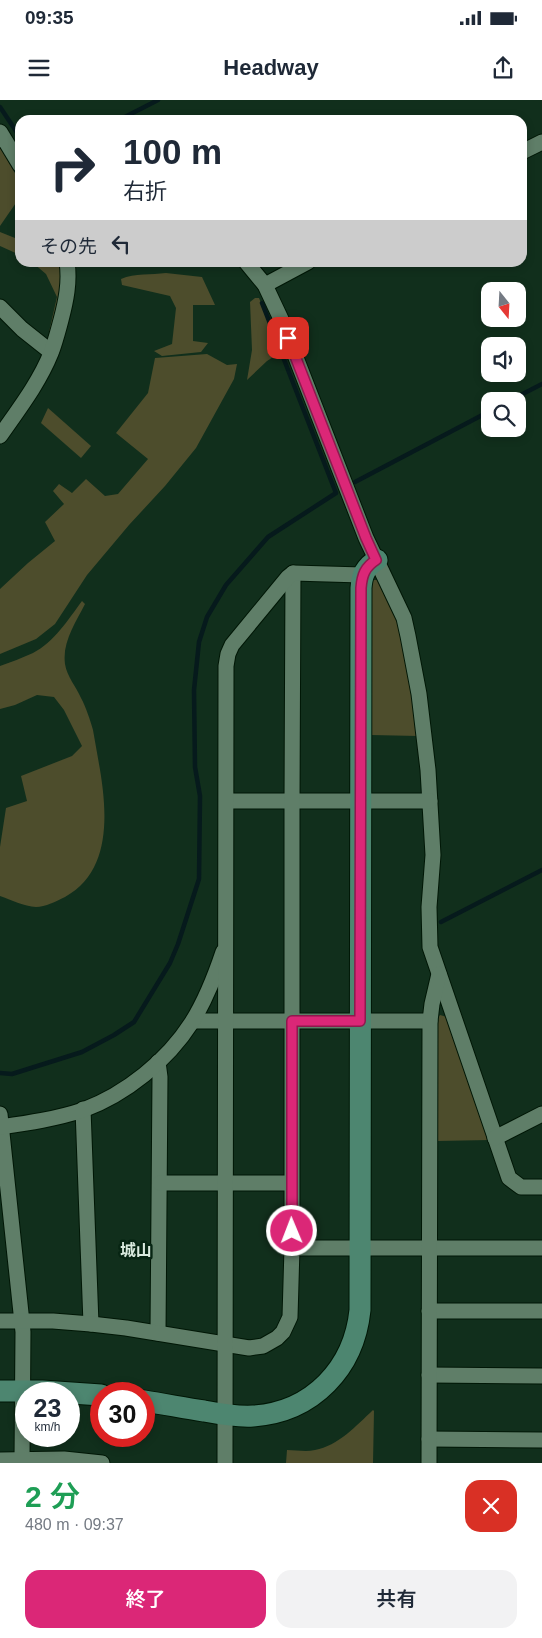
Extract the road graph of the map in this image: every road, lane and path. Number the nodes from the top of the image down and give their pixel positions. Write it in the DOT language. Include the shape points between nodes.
graph roads {
  1 [pos="0,132"];
  2 [pos="542,142"];
  3 [pos="527,150"];
  4 [pos="15,157"];
  5 [pos="68,267"];
  6 [pos="250,267"];
  7 [pos="299,267"];
  8 [pos="265,285"];
  9 [pos="0,307"];
  10 [pos="52,352"];
  11 [pos="2,429"];
  12 [pos="369,567"];
  13 [pos="293,573"];
  14 [pos="227,801"];
  15 [pos="430,801"];
  16 [pos="292,802"];
  17 [pos="361,802"];
  18 [pos="226,941"];
  19 [pos="439,974"];
  20 [pos="193,1020"];
  21 [pos="226,1021"];
  22 [pos="292,1021"];
  23 [pos="360,1021"];
  24 [pos="430,1021"];
  25 [pos="158,1062"];
  26 [pos="83,1109"];
  27 [pos="542,1114"];
  28 [pos="1,1123"];
  29 [pos="495,1138"];
  30 [pos="160,1183"];
  31 [pos="226,1183"];
  32 [pos="291,1183"];
  33 [pos="542,1187"];
  34 [pos="292,1248"];
  35 [pos="360,1248"];
  36 [pos="430,1248"];
  37 [pos="542,1248"];
  38 [pos="429,1311"];
  39 [pos="542,1311"];
  40 [pos="22,1320"];
  41 [pos="0,1321"];
  42 [pos="91,1324"];
  43 [pos="158,1333"];
  44 [pos="225,1344"];
  45 [pos="429,1375"];
  46 [pos="542,1376"];
  47 [pos="23,1382"];
  48 [pos="0,1391"];
  49 [pos="15,1391"];
  50 [pos="155,1403"];
  51 [pos="225,1415"];
  52 [pos="429,1439"];
  53 [pos="542,1440"];
  54 [pos="22,1447"];
  55 [pos="22,1459"];
  56 [pos="0,1460"];
  57 [pos="102,1463"];
  58 [pos="225,1463"];
  59 [pos="429,1463"];
  1 -- 4 [label="street"];
  2 -- 3 [label="street"];
  5 -- 10 [label="street" via="68,291"];
  6 -- 8 [label="street"];
  7 -- 8 [label="street"];
  8 -- 12 [label="street" via="366,538"];
  9 -- 10 [label="street"];
  10 -- 11 [label="street"];
  12 -- 13 [label="street"];
  12 -- 15 [label="street" via="404,618 425,741"];
  12 -- 17 [label="street" via="361,588"];
  13 -- 14 [label="street" via="232,645 228,654"];
  13 -- 16 [label="street"];
  14 -- 16 [label="street"];
  14 -- 18 [label="street"];
  15 -- 17 [label="street"];
  15 -- 19 [label="street" via="433,856 430,947"];
  16 -- 17 [label="street"];
  16 -- 22 [label="street"];
  17 -- 23 [label="street"];
  18 -- 20 [label="street"];
  18 -- 21 [label="street"];
  19 -- 24 [label="street"];
  19 -- 29 [label="street"];
  20 -- 21 [label="street"];
  20 -- 25 [label="street" via="179,1041"];
  21 -- 22 [label="street"];
  21 -- 31 [label="street"];
  22 -- 23 [label="street"];
  22 -- 32 [label="street"];
  23 -- 24 [label="street"];
  23 -- 35 [label="street"];
  24 -- 36 [label="street"];
  25 -- 26 [label="street" via="120,1092"];
  25 -- 30 [label="street"];
  26 -- 28 [label="street" via="45,1119"];
  26 -- 42 [label="street"];
  27 -- 29 [label="street"];
  28 -- 40 [label="street"];
  29 -- 33 [label="street" via="509,1178 521,1187"];
  30 -- 31 [label="street"];
  30 -- 43 [label="street"];
  31 -- 32 [label="street"];
  31 -- 44 [label="street"];
  32 -- 34 [label="street"];
  34 -- 35 [label="street"];
  34 -- 44 [label="street" via="290,1317 283,1332 256,1348"];
  35 -- 36 [label="street"];
  35 -- 51 [label="street" via="359,1323 347,1357 335,1375 313,1394 285,1410 254,1416"];
  36 -- 37 [label="street"];
  36 -- 38 [label="street"];
  38 -- 39 [label="street"];
  38 -- 45 [label="street"];
  40 -- 41 [label="street"];
  40 -- 42 [label="street"];
  40 -- 47 [label="street"];
  42 -- 43 [label="street"];
  43 -- 44 [label="street"];
  44 -- 51 [label="street"];
  45 -- 46 [label="street"];
  45 -- 52 [label="street"];
  48 -- 49 [label="street"];
  50 -- 51 [label="street"];
  51 -- 58 [label="street"];
  52 -- 53 [label="street"];
  52 -- 59 [label="street"];
  54 -- 55 [label="street"];
  55 -- 56 [label="street"];
  55 -- 57 [label="street"];
}
